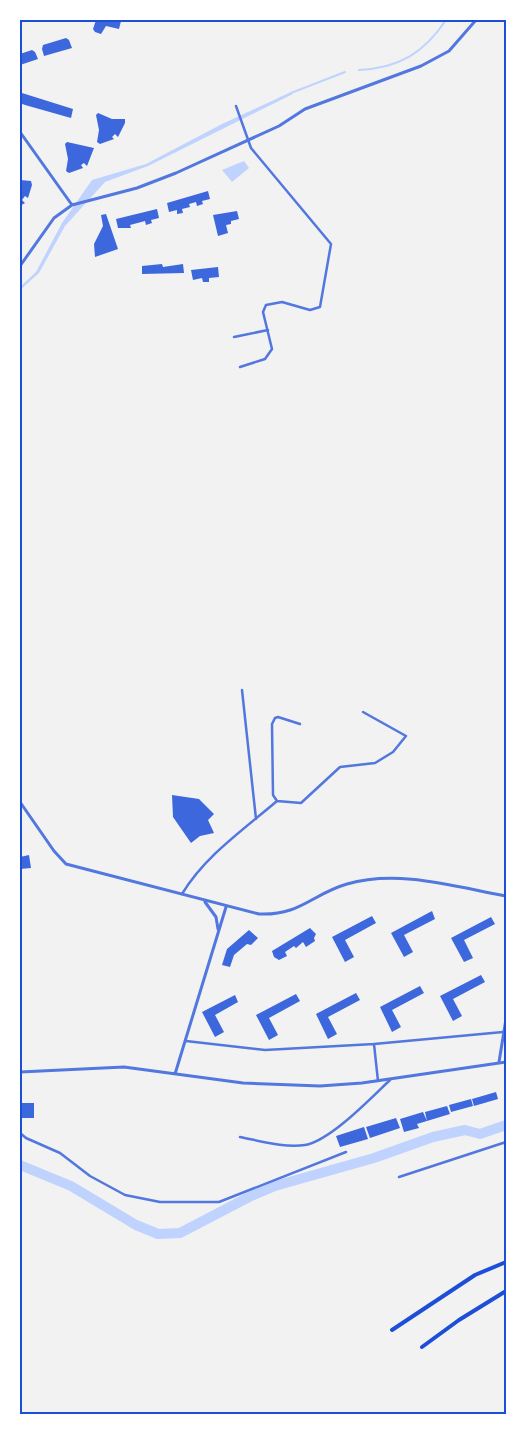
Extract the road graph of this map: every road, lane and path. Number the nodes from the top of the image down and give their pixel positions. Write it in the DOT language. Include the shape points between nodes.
graph roads {
  1 [pos="476,20"];
  2 [pos="236,106"];
  3 [pos="20,132"];
  4 [pos="247,141"];
  5 [pos="72,205"];
  6 [pos="20,266"];
  7 [pos="268,330"];
  8 [pos="234,337"];
  9 [pos="240,367"];
  10 [pos="242,690"];
  11 [pos="363,712"];
  12 [pos="300,724"];
  13 [pos="277,801"];
  14 [pos="20,802"];
  15 [pos="256,819"];
  16 [pos="182,894"];
  17 [pos="506,896"];
  18 [pos="205,901"];
  19 [pos="226,907"];
  20 [pos="218,932"];
  21 [pos="506,1019"];
  22 [pos="503,1032"];
  23 [pos="186,1042"];
  24 [pos="374,1044"];
  25 [pos="499,1062"];
  26 [pos="506,1062"];
  27 [pos="20,1072"];
  28 [pos="176,1074"];
  29 [pos="391,1079"];
  30 [pos="378,1080"];
  31 [pos="20,1133"];
  32 [pos="240,1137"];
  33 [pos="506,1142"];
  34 [pos="346,1152"];
  35 [pos="399,1177"];
  36 [pos="506,1262"];
  37 [pos="506,1291"];
  38 [pos="392,1330"];
  39 [pos="422,1347"];
  1 -- 4 [label="street" via="449,51 436,58 305,109"];
  2 -- 4 [label="street"];
  3 -- 5 [label="street"];
  4 -- 5 [label="street" via="137,188"];
  4 -- 7 [label="street" via="331,244 320,307 310,310 282,302 266,305 263,312"];
  5 -- 6 [label="street" via="54,218"];
  7 -- 8 [label="street"];
  7 -- 9 [label="street" via="273,346 269,355 262,361"];
  10 -- 15 [label="street"];
  11 -- 13 [label="street" via="406,736 393,752 375,763 340,767 301,803"];
  12 -- 13 [label="street" via="278,717 272,724 273,795"];
  13 -- 15 [label="street"];
  14 -- 16 [label="street" via="66,864"];
  15 -- 16 [label="street" via="202,866"];
  16 -- 18 [label="street"];
  17 -- 19 [label="street" via="415,880 384,878 346,884 284,913 259,914"];
  18 -- 19 [label="street"];
  18 -- 20 [label="street" via="216,917"];
  19 -- 20 [label="street"];
  20 -- 23 [label="street"];
  21 -- 22 [label="street"];
  22 -- 24 [label="street"];
  22 -- 25 [label="street"];
  23 -- 24 [label="street" via="265,1050"];
  23 -- 28 [label="street"];
  24 -- 30 [label="street"];
  25 -- 26 [label="street"];
  25 -- 29 [label="street"];
  27 -- 28 [label="street" via="124,1067"];
  28 -- 30 [label="street" via="282,1085 334,1085"];
  29 -- 30 [label="street"];
  29 -- 32 [label="street" via="351,1116 306,1145"];
  31 -- 34 [label="street" via="60,1153 90,1176 125,1195 160,1202 219,1202"];
  33 -- 35 [label="street"];
  36 -- 38 [label="main road" via="469,1279"];
  37 -- 39 [label="main road"];
}
